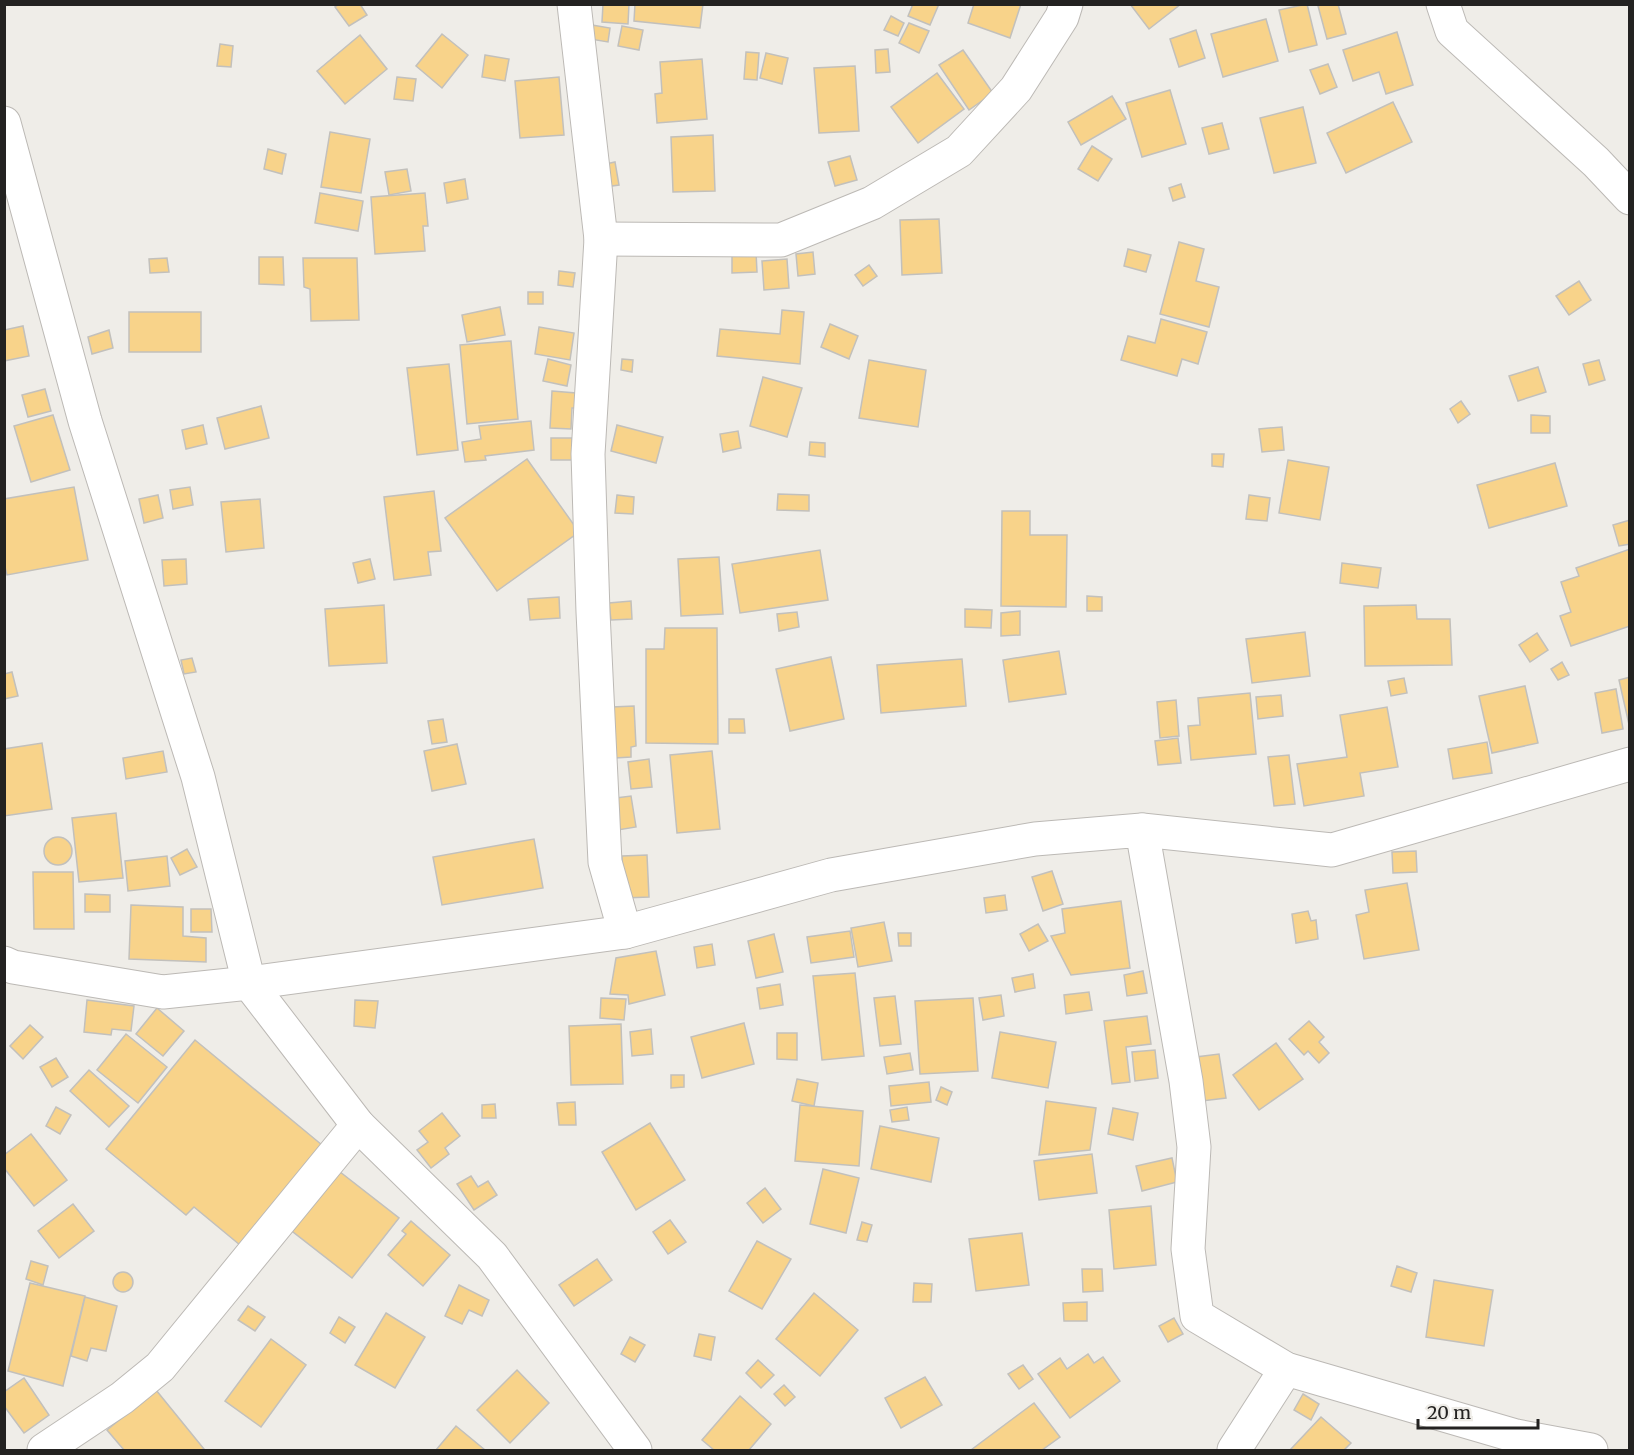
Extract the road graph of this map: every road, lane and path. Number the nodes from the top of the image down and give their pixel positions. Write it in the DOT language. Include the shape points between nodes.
graph roads {
  1 [pos="574,4"];
  2 [pos="1066,4"];
  3 [pos="1443,4"];
  4 [pos="4,123"];
  5 [pos="1629,198"];
  6 [pos="601,239"];
  7 [pos="1629,764"];
  8 [pos="1142,830"];
  9 [pos="625,932"];
  10 [pos="4,963"];
  11 [pos="249,983"];
  12 [pos="358,1125"];
  13 [pos="1286,1369"];
  14 [pos="44,1450"];
  15 [pos="634,1450"];
  16 [pos="1234,1450"];
  17 [pos="1591,1450"];
  1 -- 6 [label="street"];
  2 -- 6 [label="street" via="1016,89 959,151 872,203 781,240"];
  3 -- 5 [label="street" via="1452,31 1596,162"];
  4 -- 11 [label="street" via="85,421 198,777"];
  6 -- 9 [label="street" via="588,454 592,600 605,862"];
  7 -- 8 [label="street" via="1332,850"];
  8 -- 9 [label="street" via="1035,839 831,875"];
  8 -- 13 [label="street" via="1194,1147 1188,1249 1197,1316"];
  9 -- 11 [label="street"];
  10 -- 11 [label="street" via="163,992"];
  11 -- 12 [label="street"];
  12 -- 14 [label="street" via="160,1367 122,1398"];
  12 -- 15 [label="street" via="492,1256"];
  13 -- 16 [label="street"];
  13 -- 17 [label="street" via="1516,1436"];
}
